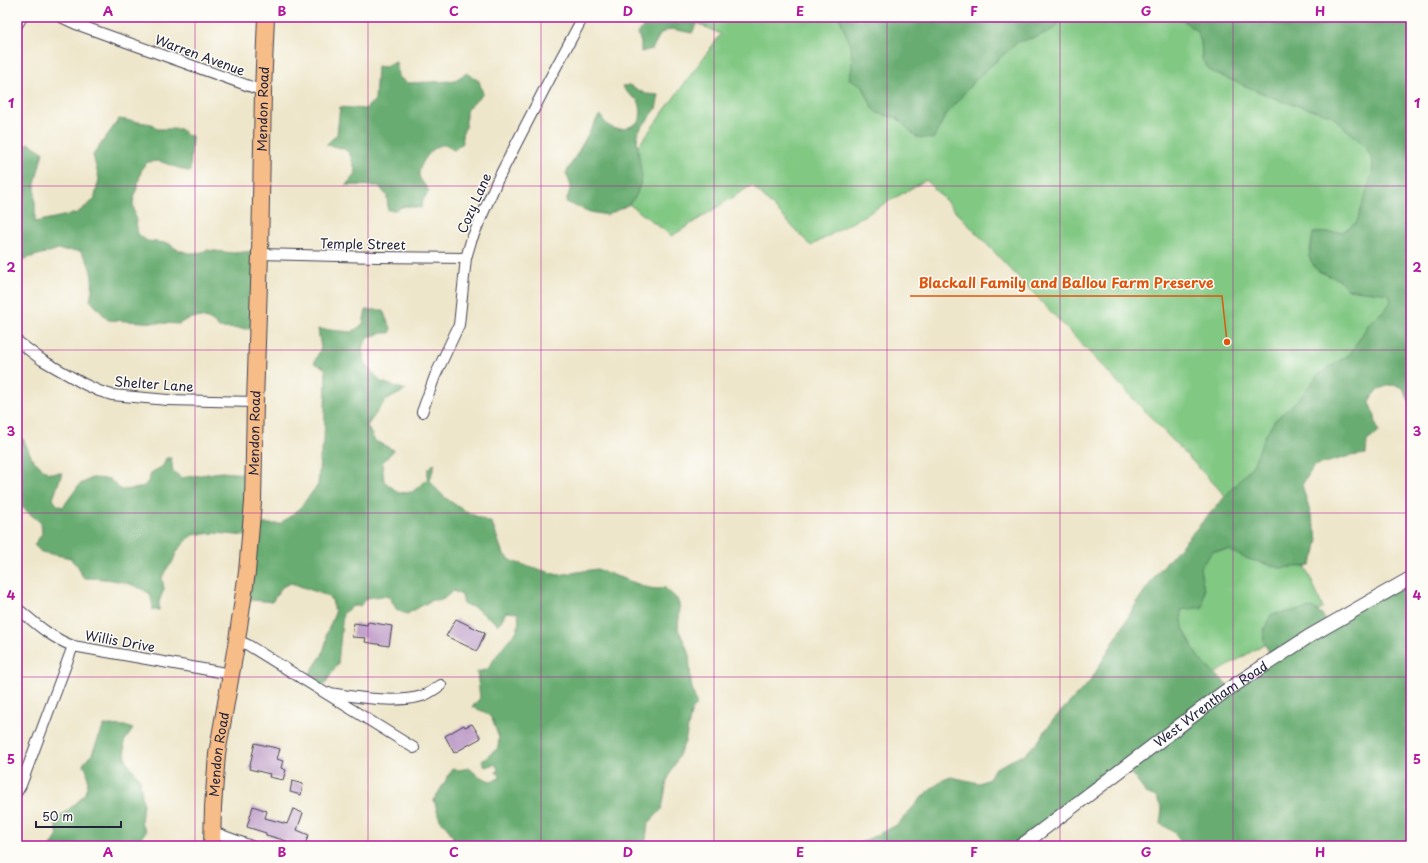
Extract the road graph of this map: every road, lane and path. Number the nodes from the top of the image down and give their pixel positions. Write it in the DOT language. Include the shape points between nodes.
graph roads {
  1 [pos="22,17"];
  2 [pos="61,17"];
  3 [pos="266,17"];
  4 [pos="583,17"];
  5 [pos="17,25"];
  6 [pos="263,91"];
  7 [pos="260,254"];
  8 [pos="466,258"];
  9 [pos="17,341"];
  10 [pos="255,402"];
  11 [pos="422,412"];
  12 [pos="1411,578"];
  13 [pos="17,608"];
  14 [pos="237,640"];
  15 [pos="72,646"];
  16 [pos="231,674"];
  17 [pos="441,685"];
  18 [pos="326,692"];
  19 [pos="414,748"];
  20 [pos="17,792"];
  21 [pos="213,839"];
  22 [pos="251,846"];
  23 [pos="1022,846"];
  1 -- 5 [label="street"];
  2 -- 6 [label="street, Warren Avenue"];
  3 -- 6 [label="main road, Mendon Road"];
  4 -- 8 [label="street, Cozy Lane" via="497,181"];
  6 -- 7 [label="main road, Mendon Road"];
  7 -- 8 [label="street, Temple Street"];
  7 -- 10 [label="main road, Mendon Road"];
  8 -- 11 [label="street, Cozy Lane" via="459,325 435,376"];
  9 -- 10 [label="street, Shelter Lane" via="42,360 84,384 112,395 168,400"];
  10 -- 14 [label="main road, Mendon Road" via="253,502 247,572"];
  12 -- 23 [label="street, West Wrentham Road" via="1308,637 1224,692"];
  13 -- 15 [label="street, Willis Drive" via="45,632"];
  14 -- 16 [label="main road, Mendon Road"];
  14 -- 18 [label="street"];
  15 -- 16 [label="street, Willis Drive"];
  15 -- 20 [label="street"];
  16 -- 21 [label="main road, Mendon Road" via="217,754"];
  17 -- 18 [label="street" via="422,696 402,699 375,700"];
  18 -- 19 [label="street"];
  21 -- 22 [label="street"];
}
